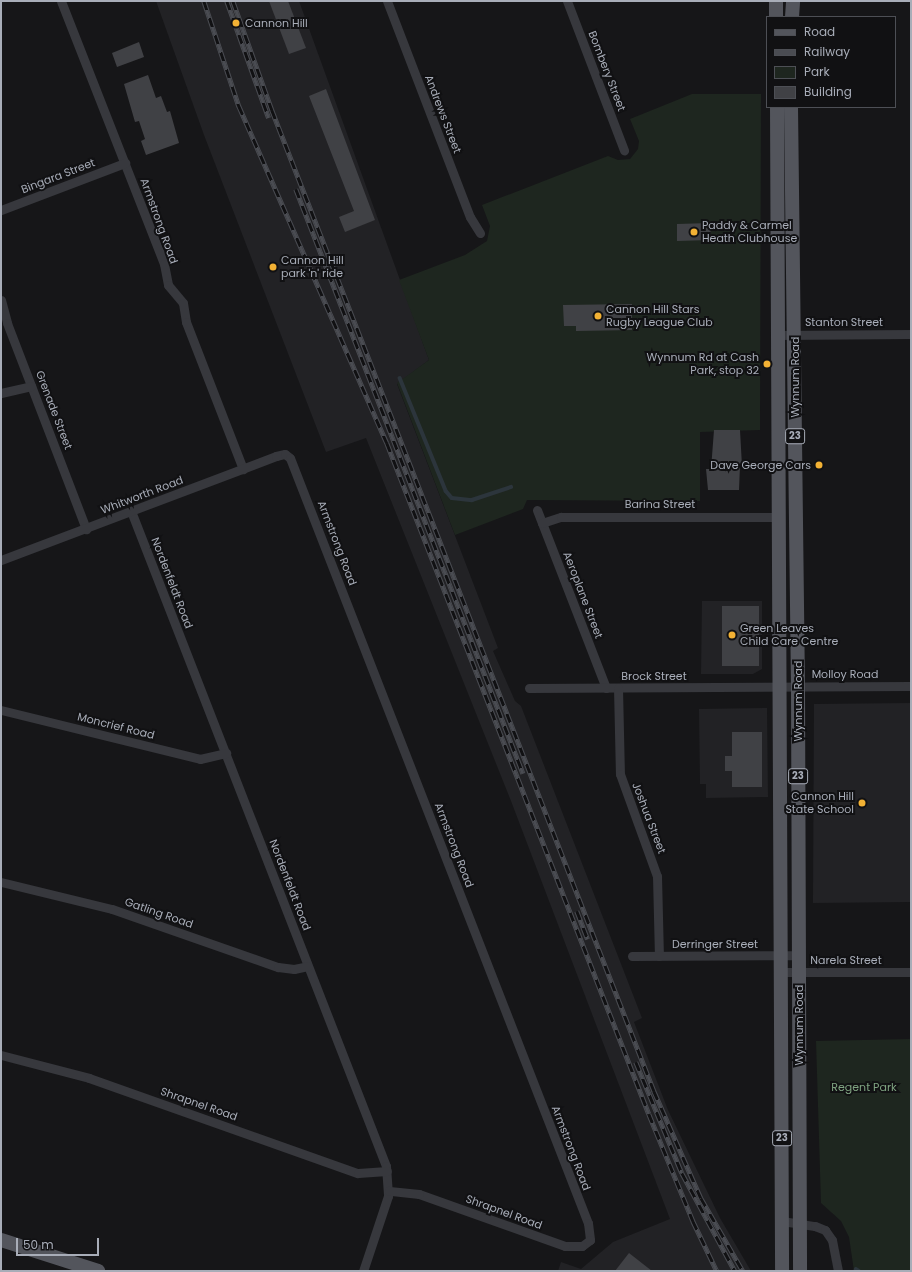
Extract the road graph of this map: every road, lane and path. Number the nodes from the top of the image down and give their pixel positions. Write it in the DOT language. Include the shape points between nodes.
graph roads {
  1 [pos="62,1"];
  2 [pos="387,1"];
  3 [pos="567,1"];
  4 [pos="776,1"];
  5 [pos="793,1"];
  6 [pos="776,16"];
  7 [pos="792,16"];
  8 [pos="777,108"];
  9 [pos="791,108"];
  10 [pos="624,150"];
  11 [pos="124,163"];
  12 [pos="1,210"];
  13 [pos="480,233"];
  14 [pos="1,300"];
  15 [pos="911,334"];
  16 [pos="778,335"];
  17 [pos="795,335"];
  18 [pos="31,386"];
  19 [pos="1,393"];
  20 [pos="290,458"];
  21 [pos="243,469"];
  22 [pos="537,510"];
  23 [pos="131,511"];
  24 [pos="779,517"];
  25 [pos="542,524"];
  26 [pos="86,529"];
  27 [pos="1,560"];
  28 [pos="798,686"];
  29 [pos="911,686"];
  30 [pos="529,688"];
  31 [pos="606,688"];
  32 [pos="618,688"];
  33 [pos="779,688"];
  34 [pos="1,710"];
  35 [pos="226,753"];
  36 [pos="1,882"];
  37 [pos="799,955"];
  38 [pos="632,956"];
  39 [pos="659,956"];
  40 [pos="781,956"];
  41 [pos="308,966"];
  42 [pos="781,972"];
  43 [pos="799,972"];
  44 [pos="911,972"];
  45 [pos="1,1055"];
  46 [pos="387,1171"];
  47 [pos="389,1191"];
  48 [pos="782,1221"];
  49 [pos="800,1223"];
  50 [pos="1,1240"];
  51 [pos="588,1242"];
  52 [pos="98,1271"];
  53 [pos="363,1271"];
  54 [pos="782,1271"];
  55 [pos="800,1271"];
  56 [pos="838,1271"];
  1 -- 11 [label="street, Armstrong Road"];
  2 -- 13 [label="street, Andrews Street" via="470,217"];
  3 -- 10 [label="street, Bombery Street"];
  4 -- 6 [label="main road"];
  5 -- 7 [label="main road"];
  8 -- 16 [label="main road, Wynnum Road / 23"];
  9 -- 17 [label="main road, Wynnum Road / 23"];
  11 -- 12 [label="street, Bingara Street"];
  11 -- 21 [label="street, Armstrong Road" via="164,264 168,285 183,303 186,322"];
  14 -- 18 [label="street, Grenade Street"];
  15 -- 17 [label="street, Stanton Street"];
  16 -- 17 [label="street, Stanton Street"];
  16 -- 24 [label="main road, Wynnum Road / 23"];
  17 -- 28 [label="main road, Wynnum Road / 23"];
  18 -- 19 [label="street"];
  18 -- 26 [label="street, Grenade Street"];
  20 -- 21 [label="street, Whitworth Road" via="279,454"];
  20 -- 51 [label="street, Armstrong Road" via="588,1223"];
  21 -- 23 [label="street, Whitworth Road"];
  22 -- 25 [label="street, Aeroplane Street"];
  23 -- 26 [label="street, Whitworth Road"];
  23 -- 35 [label="street, Nordenfeldt Road"];
  24 -- 25 [label="street, Barina Street" via="562,517"];
  24 -- 33 [label="main road, Wynnum Road / 23"];
  25 -- 31 [label="street, Aeroplane Street"];
  26 -- 27 [label="street, Whitworth Road"];
  28 -- 29 [label="street, Molloy Road"];
  28 -- 33 [label="street, Molloy Road"];
  28 -- 37 [label="main road, Wynnum Road / 23"];
  30 -- 31 [label="street, Brock Street"];
  31 -- 32 [label="street, Brock Street"];
  32 -- 33 [label="street, Brock Street"];
  32 -- 39 [label="street, Joshua Street" via="620,774 657,876"];
  33 -- 40 [label="main road, Wynnum Road / 23"];
  34 -- 35 [label="street, Moncrief Road" via="200,759"];
  35 -- 41 [label="street, Nordenfeldt Road"];
  36 -- 41 [label="street, Gatling Road" via="112,909 278,967 294,970"];
  37 -- 40 [label="street, Derringer Street"];
  37 -- 43 [label="main road, Wynnum Road / 23"];
  38 -- 39 [label="street, Derringer Street"];
  39 -- 40 [label="street, Derringer Street"];
  40 -- 42 [label="main road, Wynnum Road / 23"];
  41 -- 46 [label="street, Nordenfeldt Road"];
  42 -- 43 [label="street, Narela Street"];
  42 -- 48 [label="main road, Wynnum Road / 23"];
  43 -- 44 [label="street, Narela Street"];
  43 -- 49 [label="main road, Wynnum Road / 23"];
  45 -- 46 [label="street, Shrapnel Road" via="83,1076 358,1173"];
  46 -- 47 [label="street, Nordenfeldt Road"];
  47 -- 51 [label="street, Shrapnel Road" via="419,1194 565,1246 579,1246"];
  47 -- 53 [label="street, Nordenfeldt Road"];
  48 -- 49 [label="street"];
  48 -- 54 [label="main road, Wynnum Road / 23"];
  49 -- 55 [label="main road, Wynnum Road / 23"];
  49 -- 56 [label="street" via="818,1226 828,1233"];
  50 -- 52 [label="main road"];
}
